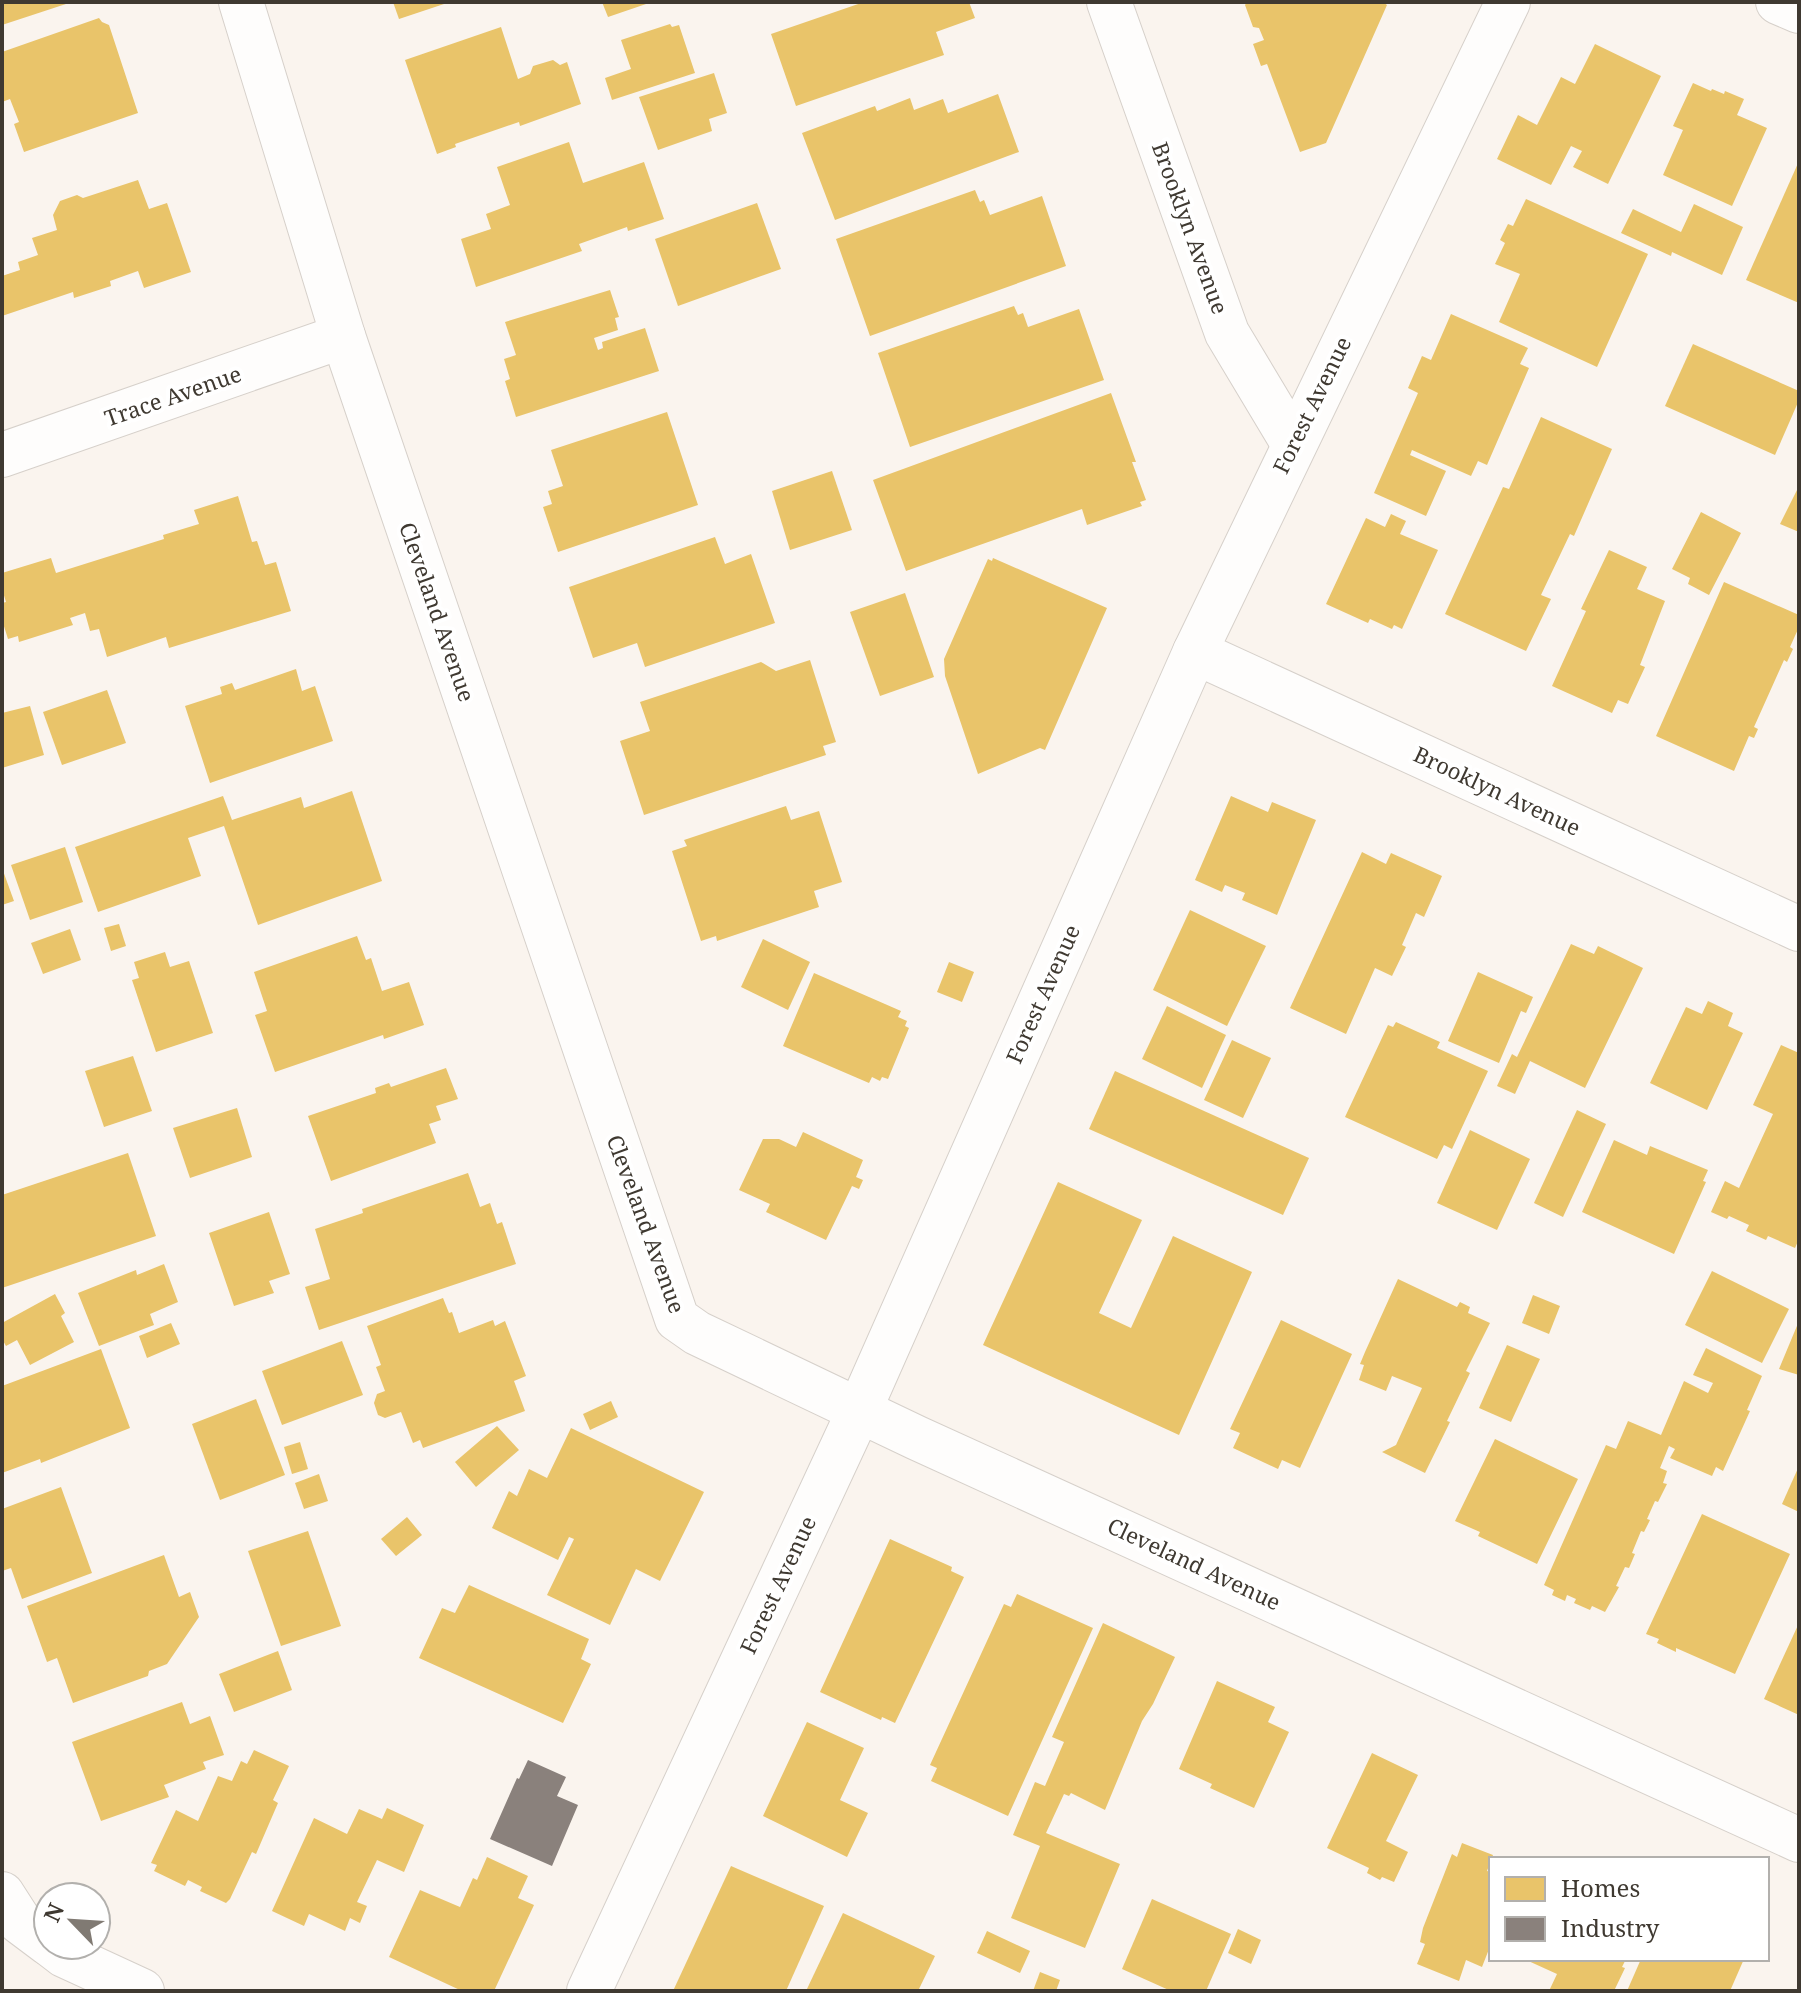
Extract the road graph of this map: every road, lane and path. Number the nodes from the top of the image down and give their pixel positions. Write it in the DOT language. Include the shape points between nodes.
graph roads {
  1 [pos="241,2"];
  2 [pos="1109,2"];
  3 [pos="1508,2"];
  4 [pos="1778,2"];
  5 [pos="1799,11"];
  6 [pos="343,336"];
  7 [pos="1293,443"];
  8 [pos="2,455"];
  9 [pos="1195,652"];
  10 [pos="1799,929"];
  11 [pos="859,1411"];
  12 [pos="1799,1840"];
  13 [pos="2,1894"];
  14 [pos="32,1931"];
  15 [pos="77,1961"];
  16 [pos="142,1991"];
  17 [pos="589,1991"];
  1 -- 6 [label="street, Cleveland Avenue"];
  2 -- 7 [label="street, Brooklyn Avenue" via="1227,333"];
  3 -- 7 [label="street, Forest Avenue"];
  4 -- 5 [label="street"];
  6 -- 8 [label="street, Trace Avenue"];
  6 -- 11 [label="street, Cleveland Avenue" via="677,1319"];
  7 -- 9 [label="street, Forest Avenue"];
  9 -- 10 [label="street, Brooklyn Avenue"];
  9 -- 11 [label="street, Forest Avenue"];
  11 -- 12 [label="street, Cleveland Avenue"];
  11 -- 17 [label="street, Forest Avenue"];
  13 -- 14 [label="street"];
  15 -- 16 [label="street"];
}
